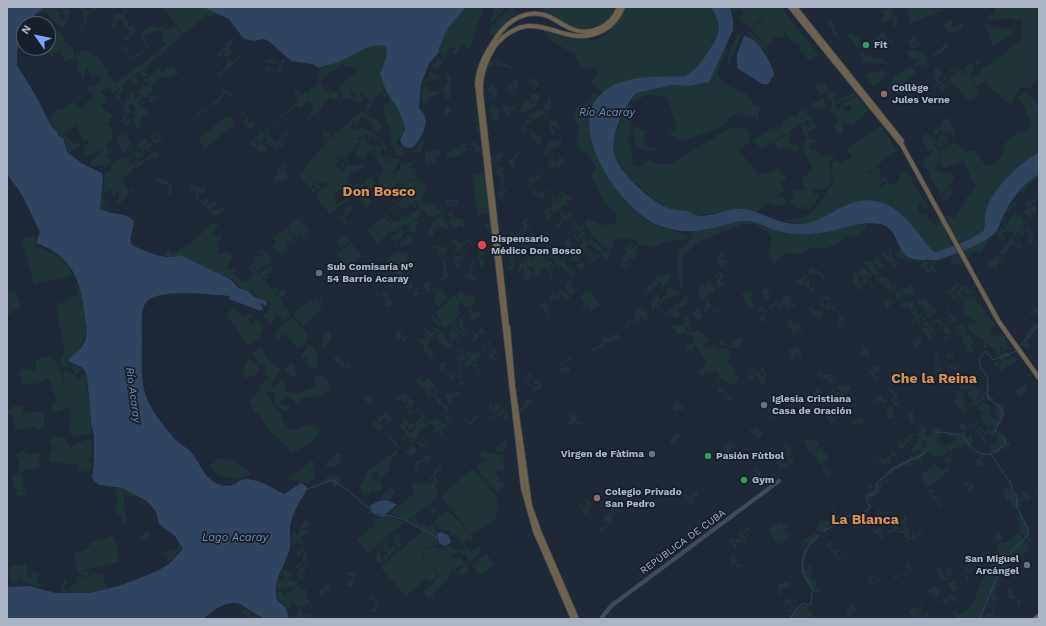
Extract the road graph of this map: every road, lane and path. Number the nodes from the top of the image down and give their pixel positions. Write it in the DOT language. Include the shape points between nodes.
graph roads {
  1 [pos="619,7"];
  2 [pos="623,7"];
  3 [pos="790,7"];
  4 [pos="795,7"];
  5 [pos="497,40"];
  6 [pos="943,217"];
  7 [pos="1018,347"];
  8 [pos="1039,374"];
  9 [pos="1039,378"];
  10 [pos="779,481"];
  11 [pos="567,601"];
  12 [pos="1039,618"];
  13 [pos="573,619"];
  14 [pos="577,619"];
  15 [pos="601,619"];
  16 [pos="1036,619"];
  1 -- 5 [label="highway" via="608,23 589,32 572,30 549,16 532,14 519,17 510,22"];
  2 -- 5 [label="highway" via="613,24 597,34 578,35 546,20 531,18 518,21"];
  3 -- 6 [label="highway" via="899,141"];
  4 -- 6 [label="highway" via="898,134"];
  5 -- 11 [label="highway" via="484,66 480,101 522,488 526,507"];
  6 -- 7 [label="highway" via="1000,324"];
  7 -- 8 [label="highway"];
  7 -- 9 [label="highway"];
  10 -- 15 [label="main road, REPÚBLICA DE CUBA" via="611,606"];
  11 -- 13 [label="highway"];
  11 -- 14 [label="highway"];
  12 -- 16 [label="highway"];
}
